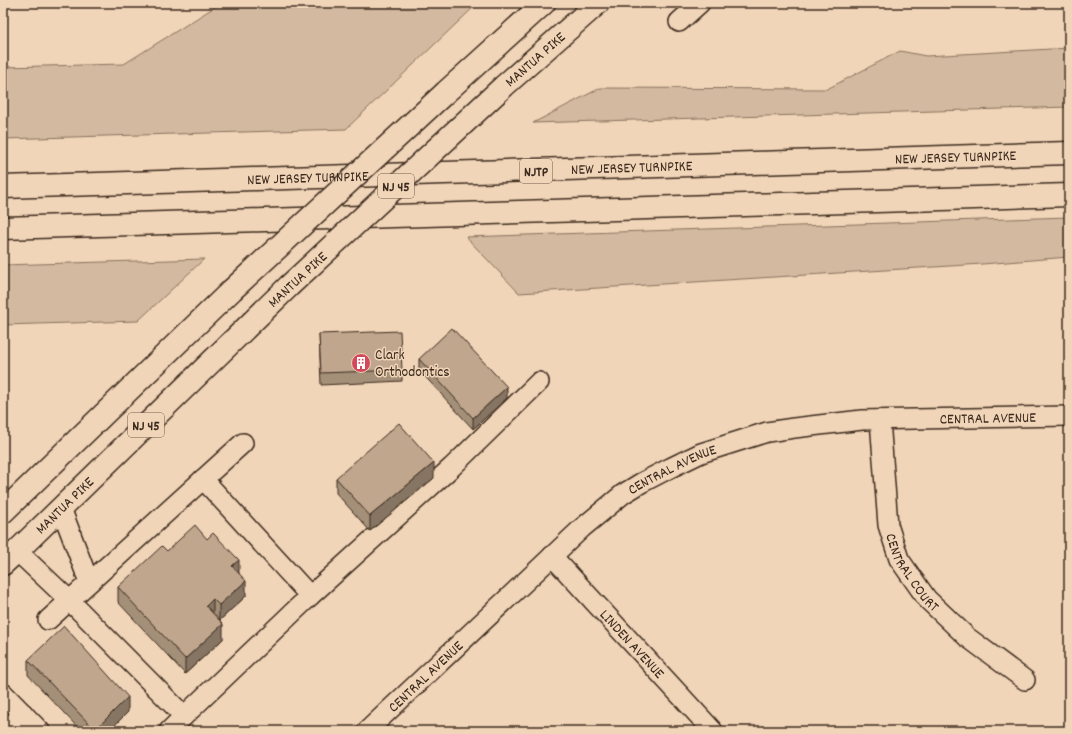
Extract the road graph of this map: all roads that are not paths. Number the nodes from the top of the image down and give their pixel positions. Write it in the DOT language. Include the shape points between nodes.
graph roads {
  1 [pos="544,3"];
  2 [pos="598,3"];
  3 [pos="700,3"];
  4 [pos="679,22"];
  5 [pos="1069,153"];
  6 [pos="3,187"];
  7 [pos="1069,195"];
  8 [pos="3,228"];
  9 [pos="539,382"];
  10 [pos="1069,416"];
  11 [pos="880,420"];
  12 [pos="243,443"];
  13 [pos="203,479"];
  14 [pos="61,508"];
  15 [pos="3,512"];
  16 [pos="552,556"];
  17 [pos="10,558"];
  18 [pos="89,582"];
  19 [pos="310,596"];
  20 [pos="69,600"];
  21 [pos="48,620"];
  22 [pos="1025,680"];
  23 [pos="3,693"];
  24 [pos="23,713"];
  25 [pos="184,716"];
  26 [pos="373,729"];
  27 [pos="6,731"];
  28 [pos="40,731"];
  29 [pos="169,731"];
  30 [pos="713,731"];
  1 -- 15 [label="main road, NJ 45, bridge" via="232,290"];
  2 -- 14 [label="main road, MANTUA PIKE / NJ 45, bridge" via="504,86 288,286"];
  3 -- 4 [label="street"];
  5 -- 6 [label="main road, NEW JERSEY TURNPIKE / NJTP"];
  7 -- 8 [label="main road"];
  9 -- 19 [label="street" via="452,467"];
  10 -- 11 [label="street, CENTRAL AVENUE"];
  11 -- 16 [label="street, CENTRAL AVENUE" via="767,432 701,453 623,494"];
  11 -- 22 [label="street, CENTRAL COURT" via="888,525 899,558 928,599 967,637"];
  12 -- 13 [label="street"];
  13 -- 18 [label="street"];
  13 -- 19 [label="street"];
  14 -- 17 [label="main road, MANTUA PIKE / NJ 45"];
  14 -- 18 [label="street"];
  16 -- 26 [label="street, CENTRAL AVENUE"];
  16 -- 30 [label="street, LINDEN AVENUE"];
  17 -- 20 [label="street"];
  18 -- 20 [label="street"];
  19 -- 25 [label="street"];
  20 -- 21 [label="street"];
  20 -- 25 [label="street"];
  23 -- 24 [label="street"];
  24 -- 27 [label="street"];
  24 -- 28 [label="street"];
  25 -- 29 [label="street"];
}
